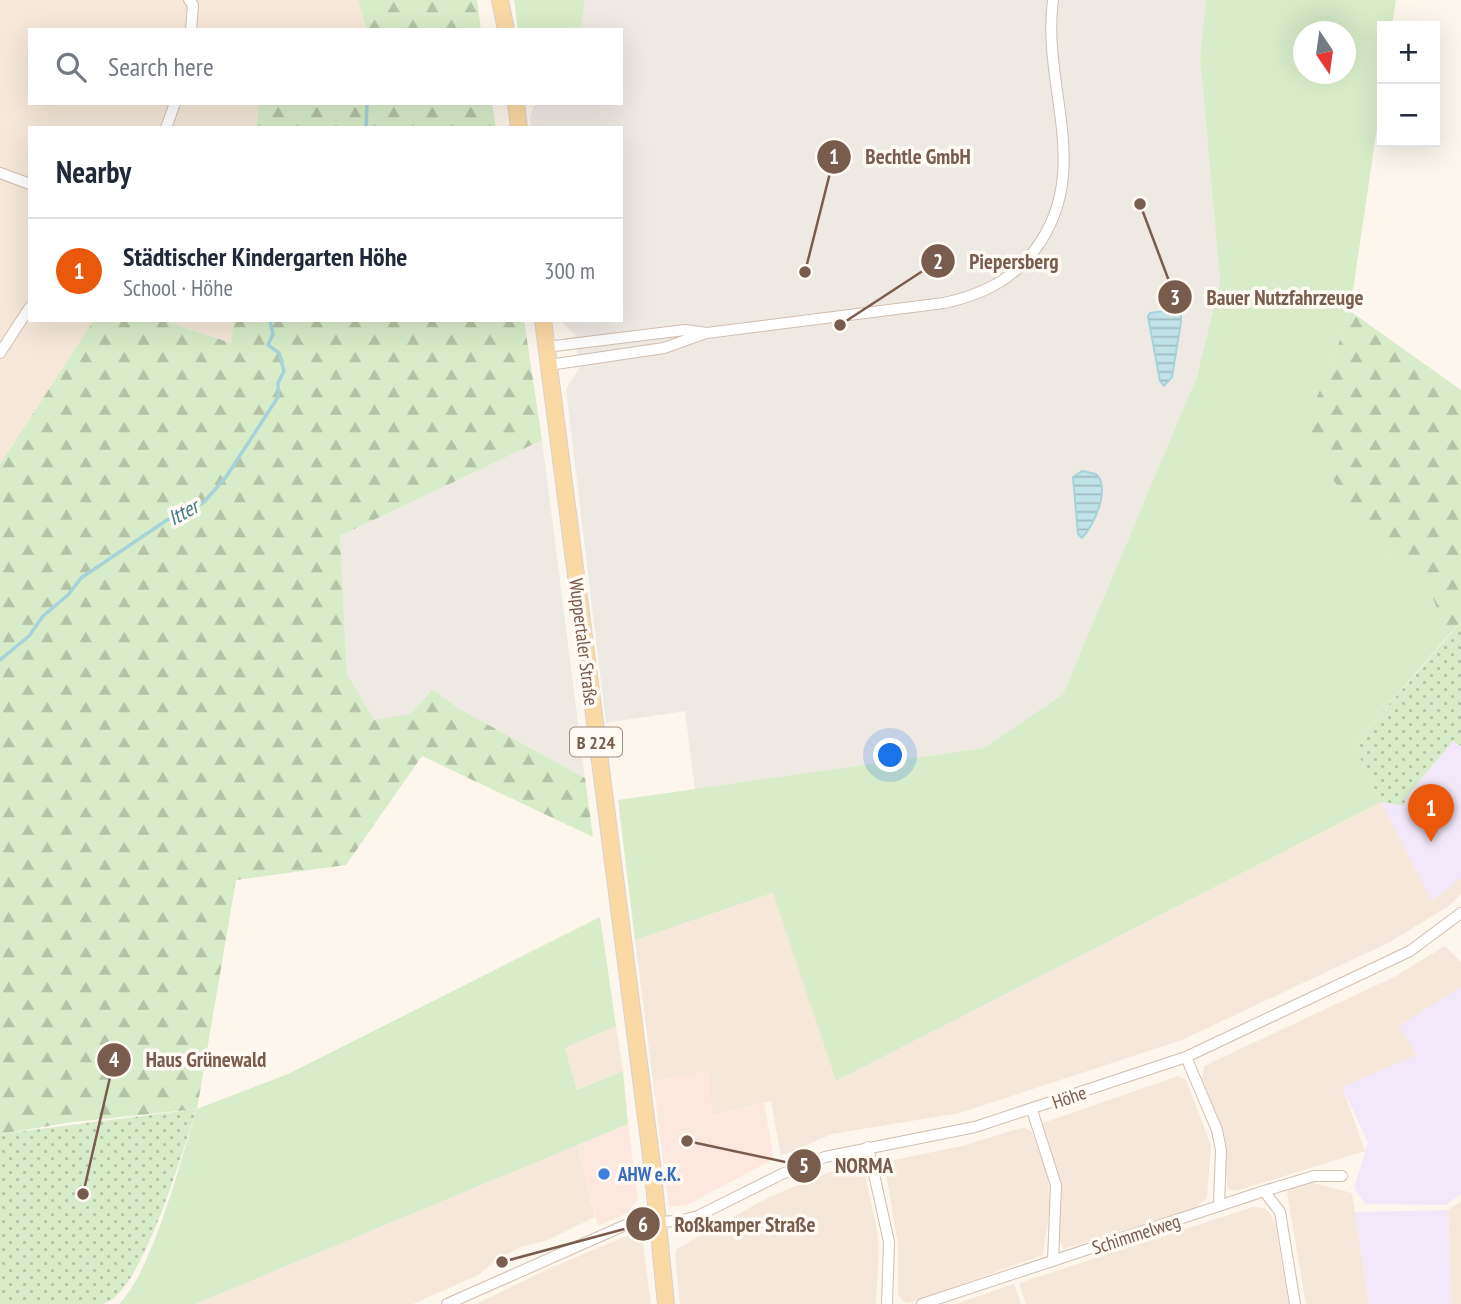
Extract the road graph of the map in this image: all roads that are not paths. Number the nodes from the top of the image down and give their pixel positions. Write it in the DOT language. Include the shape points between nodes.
graph roads {
  1 [pos="189,0"];
  2 [pos="500,0"];
  3 [pos="1053,0"];
  4 [pos="191,28"];
  5 [pos="506,28"];
  6 [pos="175,105"];
  7 [pos="516,105"];
  8 [pos="167,126"];
  9 [pos="519,126"];
  10 [pos="0,173"];
  11 [pos="28,183"];
  12 [pos="28,310"];
  13 [pos="543,322"];
  14 [pos="707,333"];
  15 [pos="547,347"];
  16 [pos="0,353"];
  17 [pos="549,365"];
  18 [pos="1461,913"];
  19 [pos="1186,1058"];
  20 [pos="1032,1110"];
  21 [pos="868,1147"];
  22 [pos="1342,1176"];
  23 [pos="1265,1191"];
  24 [pos="1219,1206"];
  25 [pos="656,1221"];
  26 [pos="1053,1261"];
  27 [pos="447,1304"];
  28 [pos="666,1304"];
  29 [pos="887,1304"];
  30 [pos="922,1304"];
  31 [pos="1296,1304"];
  1 -- 4 [label="street" via="193,5"];
  2 -- 5 [label="main road"];
  3 -- 14 [label="street" via="1064,156 1062,195 1042,241 1024,264 988,290 944,303"];
  6 -- 8 [label="street"];
  7 -- 9 [label="main road"];
  10 -- 11 [label="street"];
  12 -- 16 [label="street"];
  13 -- 15 [label="main road, Wuppertaler Straße / B 224"];
  14 -- 15 [label="street" via="685,330"];
  14 -- 17 [label="street" via="664,348"];
  15 -- 17 [label="main road, Wuppertaler Straße / B 224"];
  17 -- 25 [label="main road, Wuppertaler Straße / B 224"];
  18 -- 19 [label="street, Höhe" via="1410,951"];
  19 -- 20 [label="street, Höhe"];
  19 -- 24 [label="street" via="1217,1130"];
  20 -- 21 [label="street, Höhe" via="948,1133"];
  20 -- 26 [label="street" via="1056,1185"];
  21 -- 25 [label="street, Höhe" via="803,1164 698,1216 678,1222"];
  21 -- 29 [label="street" via="889,1242"];
  22 -- 23 [label="street, Schimmelweg" via="1314,1176"];
  23 -- 24 [label="street, Schimmelweg"];
  23 -- 31 [label="street" via="1280,1212"];
  24 -- 26 [label="street, Schimmelweg"];
  25 -- 27 [label="street, Höhe" via="640,1220 619,1227"];
  25 -- 28 [label="main road, B 224"];
  26 -- 30 [label="street, Schimmelweg"];
}
